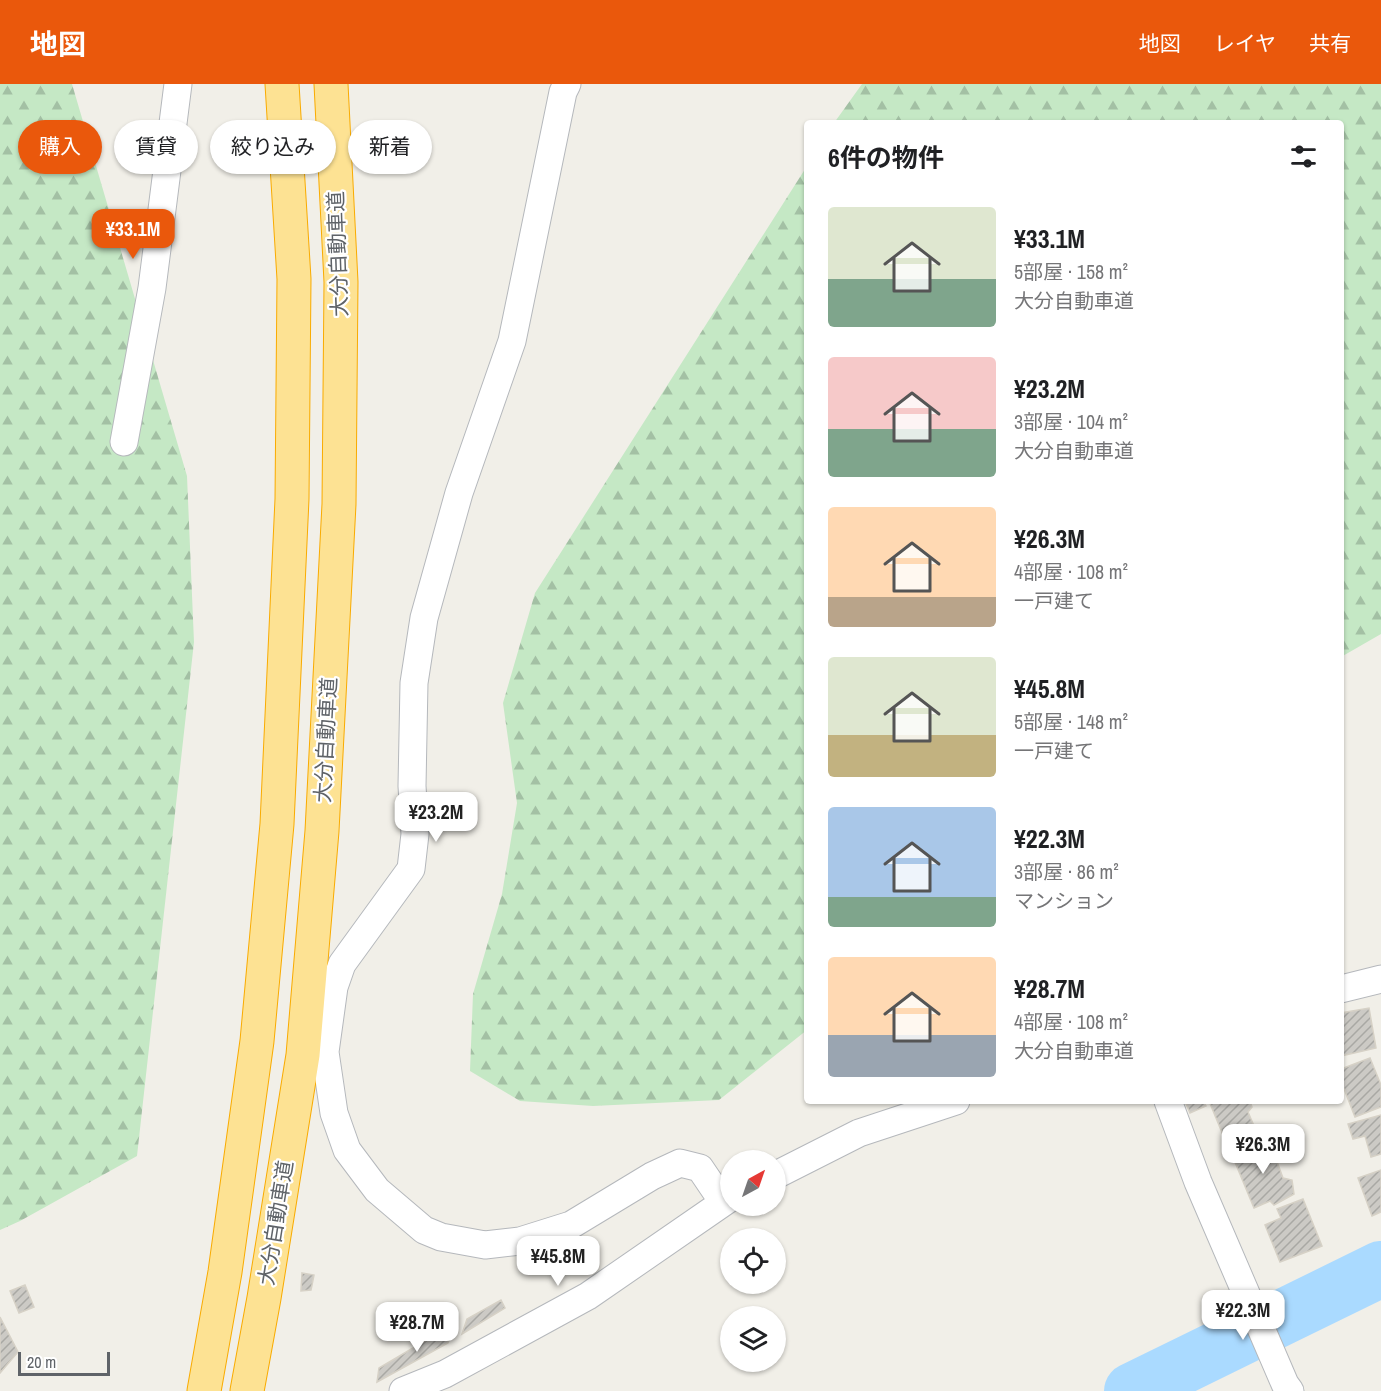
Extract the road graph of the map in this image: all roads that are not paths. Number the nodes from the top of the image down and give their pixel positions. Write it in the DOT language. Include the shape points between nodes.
graph roads {
  1 [pos="178,84"];
  2 [pos="282,84"];
  3 [pos="331,84"];
  4 [pos="567,84"];
  5 [pos="124,442"];
  6 [pos="1381,979"];
  7 [pos="1344,988"];
  8 [pos="947,1104"];
  9 [pos="1169,1104"];
  10 [pos="786,1170"];
  11 [pos="720,1192"];
  12 [pos="720,1205"];
  13 [pos="1286,1383"];
  14 [pos="204,1391"];
  15 [pos="247,1391"];
  16 [pos="403,1391"];
  1 -- 5 [label="street" via="152,288"];
  2 -- 14 [label="highway, 大分自動車道" via="294,291 292,499 277,824 257,1041"];
  3 -- 15 [label="highway, 大分自動車道" via="340,282 339,504 322,831 303,1055"];
  4 -- 11 [label="street" via="512,340 459,493 424,618 414,683 415,834 411,869 342,964 334,987 325,1052 334,1113 347,1150 376,1190 424,1230 441,1237 485,1245 520,1241 571,1226 680,1163 700,1168"];
  6 -- 7 [label="street"];
  8 -- 10 [label="street" via="859,1133"];
  9 -- 13 [label="street" via="1198,1182"];
  12 -- 16 [label="street" via="588,1296 445,1374"];
}
